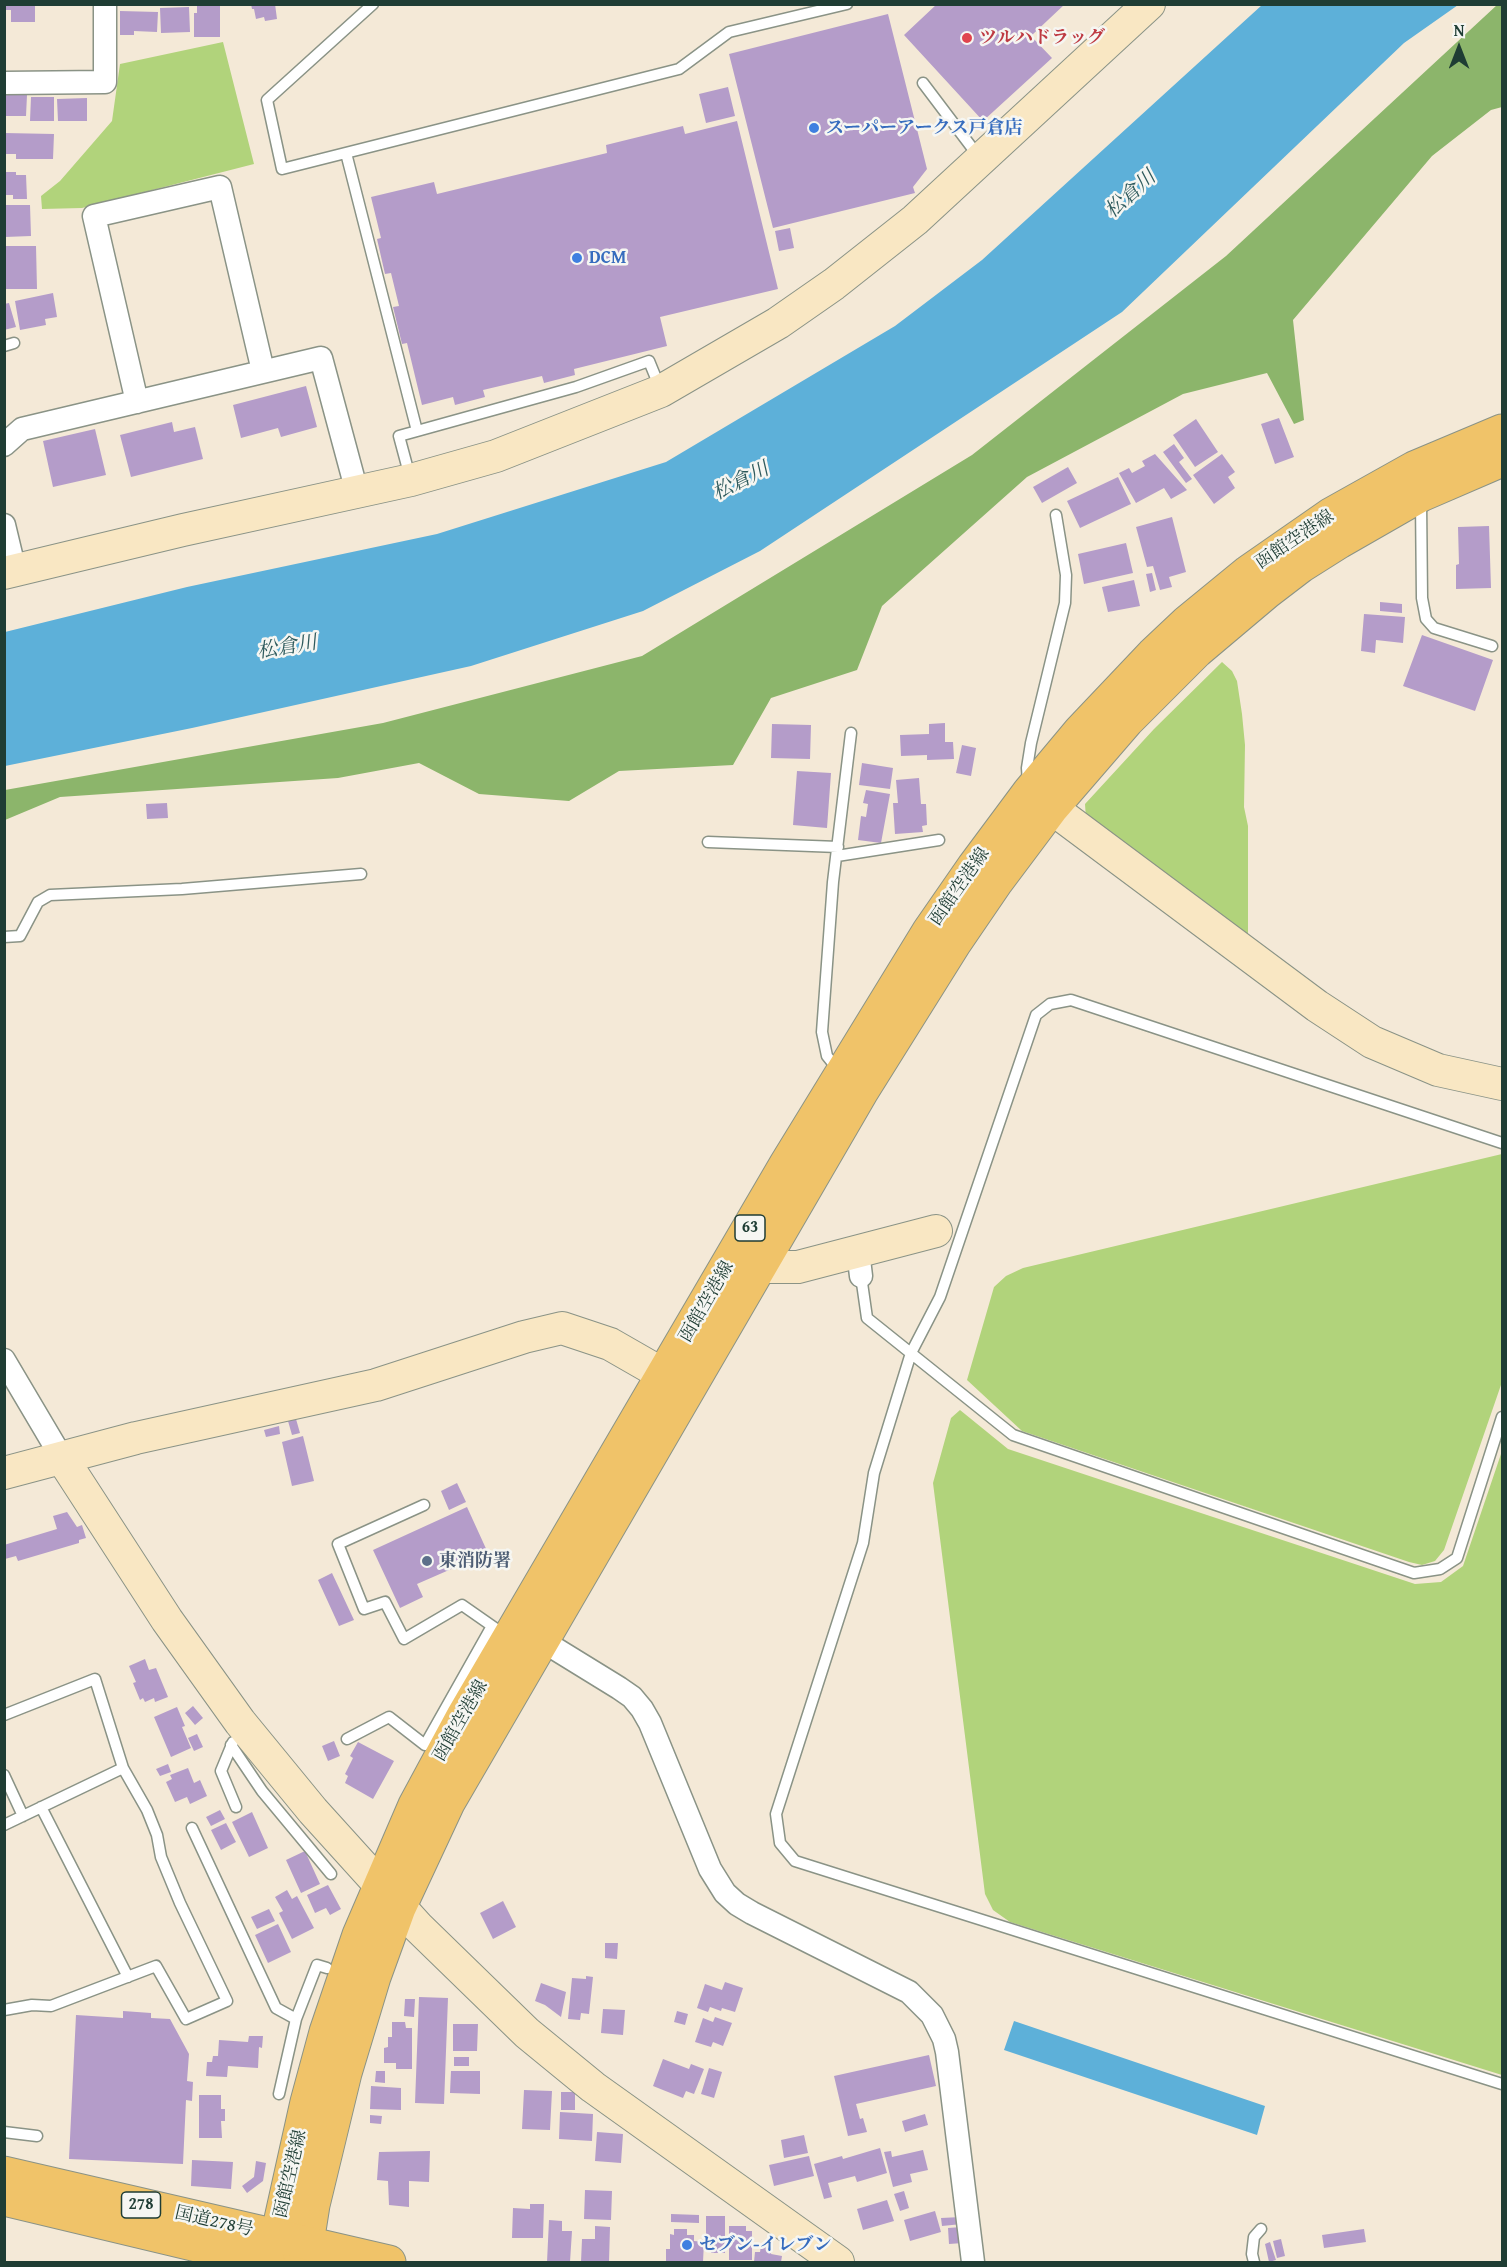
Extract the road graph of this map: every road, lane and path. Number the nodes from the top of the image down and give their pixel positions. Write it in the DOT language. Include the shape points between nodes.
graph roads {
  1 [pos="105,4"];
  2 [pos="373,4"];
  3 [pos="847,4"];
  4 [pos="1149,4"];
  5 [pos="4,83"];
  6 [pos="923,83"];
  7 [pos="346,153"];
  8 [pos="981,159"];
  9 [pos="263,371"];
  10 [pos="661,390"];
  11 [pos="138,402"];
  12 [pos="417,431"];
  13 [pos="1503,431"];
  14 [pos="4,445"];
  15 [pos="1503,460"];
  16 [pos="411,480"];
  17 [pos="1417,482"];
  18 [pos="357,492"];
  19 [pos="1056,515"];
  20 [pos="4,525"];
  21 [pos="10,572"];
  22 [pos="1492,646"];
  23 [pos="851,733"];
  24 [pos="1040,800"];
  25 [pos="939,840"];
  26 [pos="708,842"];
  27 [pos="837,851"];
  28 [pos="361,874"];
  29 [pos="4,937"];
  30 [pos="851,1082"];
  31 [pos="1503,1084"];
  32 [pos="1503,1143"];
  33 [pos="936,1231"];
  34 [pos="747,1262"];
  35 [pos="860,1264"];
  36 [pos="911,1353"];
  37 [pos="4,1360"];
  38 [pos="677,1382"];
  39 [pos="1503,1417"];
  40 [pos="62,1458"];
  41 [pos="4,1473"];
  42 [pos="423,1505"];
  43 [pos="520,1642"];
  44 [pos="4,1715"];
  45 [pos="236,1733"];
  46 [pos="347,1739"];
  47 [pos="123,1768"];
  48 [pos="4,1775"];
  49 [pos="236,1807"];
  50 [pos="41,1808"];
  51 [pos="23,1816"];
  52 [pos="4,1825"];
  53 [pos="192,1828"];
  54 [pos="331,1874"];
  55 [pos="389,1896"];
  56 [pos="327,1968"];
  57 [pos="128,1977"];
  58 [pos="4,2010"];
  59 [pos="296,2019"];
  60 [pos="1503,2084"];
  61 [pos="279,2094"];
  62 [pos="4,2132"];
  63 [pos="37,2136"];
  64 [pos="4,2173"];
  65 [pos="4,2199"];
  66 [pos="1261,2229"];
  67 [pos="286,2253"];
  68 [pos="389,2262"];
  69 [pos="838,2262"];
  70 [pos="974,2262"];
  71 [pos="1254,2262"];
  1 -- 5 [label="street" via="105,82"];
  2 -- 7 [label="lane" via="267,100 282,169"];
  3 -- 7 [label="lane" via="729,32 680,69"];
  4 -- 8 [label="street"];
  6 -- 8 [label="lane"];
  7 -- 12 [label="lane"];
  8 -- 10 [label="street" via="915,220 834,284 778,324"];
  9 -- 11 [label="street"];
  9 -- 11 [label="street" via="220,187 94,216"];
  9 -- 18 [label="street" via="321,358"];
  10 -- 12 [label="lane" via="649,361 576,387"];
  10 -- 16 [label="street" via="496,456"];
  11 -- 14 [label="street" via="21,429"];
  12 -- 16 [label="lane" via="399,436"];
  13 -- 17 [label="main road, 函館空港線 / 63"];
  15 -- 17 [label="main road, 函館空港線 / 63"];
  16 -- 18 [label="street"];
  17 -- 22 [label="lane" via="1426,619 1434,628"];
  17 -- 24 [label="main road, 函館空港線 / 63" via="1301,566 1205,644"];
  18 -- 21 [label="street"];
  19 -- 24 [label="lane" via="1066,575 1065,603 1027,768"];
  20 -- 21 [label="street"];
  23 -- 27 [label="lane"];
  24 -- 30 [label="main road, 函館空港線 / 63" via="997,881"];
  24 -- 31 [label="street" via="1317,1006 1372,1042 1438,1070"];
  25 -- 27 [label="lane"];
  26 -- 27 [label="lane"];
  27 -- 30 [label="lane" via="822,1032 827,1056"];
  28 -- 29 [label="lane" via="50,895 38,902 20,936"];
  30 -- 34 [label="main road, 函館空港線 / 63"];
  32 -- 36 [label="lane" via="1071,1000 1050,1004 1036,1016 940,1297"];
  33 -- 35 [label="street"];
  34 -- 35 [label="street" via="798,1267"];
  34 -- 38 [label="main road, 函館空港線 / 63"];
  35 -- 36 [label="lane" via="867,1318"];
  36 -- 39 [label="lane" via="1013,1434 1414,1573 1440,1569 1457,1558"];
  36 -- 60 [label="lane" via="874,1473 863,1543 776,1814 780,1843 795,1861"];
  37 -- 40 [label="street"];
  38 -- 40 [label="street" via="610,1344 562,1328 376,1384"];
  38 -- 43 [label="main road, 函館空港線 / 63"];
  40 -- 41 [label="street"];
  40 -- 45 [label="street"];
  42 -- 43 [label="lane" via="338,1544 364,1609 385,1602 404,1639 462,1605"];
  43 -- 46 [label="lane" via="426,1745 389,1717"];
  43 -- 55 [label="main road, 函館空港線 / 63" via="448,1803"];
  43 -- 70 [label="street" via="619,1688 642,1709 710,1869 737,1904 909,1992 932,2015 947,2052"];
  44 -- 47 [label="lane" via="95,1679"];
  45 -- 49 [label="lane" via="221,1771"];
  45 -- 54 [label="lane" via="262,1791"];
  45 -- 55 [label="street"];
  47 -- 50 [label="lane"];
  47 -- 57 [label="lane" via="147,1810 180,1903 227,2001 186,2019 156,1966"];
  48 -- 51 [label="lane"];
  50 -- 51 [label="lane"];
  50 -- 57 [label="lane"];
  51 -- 52 [label="lane"];
  53 -- 59 [label="lane" via="276,2007"];
  55 -- 67 [label="main road, 函館空港線 / 63" via="333,2009 307,2102"];
  55 -- 69 [label="street" via="484,1993 593,2087"];
  56 -- 59 [label="lane" via="317,1965"];
  57 -- 58 [label="lane" via="51,2006"];
  59 -- 61 [label="lane"];
  62 -- 63 [label="lane"];
  64 -- 67 [label="main road, 国道278号 / 278"];
  65 -- 67 [label="main road, 国道278号 / 278"];
  66 -- 71 [label="lane" via="1254,2237"];
  67 -- 68 [label="main road, 国道278号 / 278"];
}
